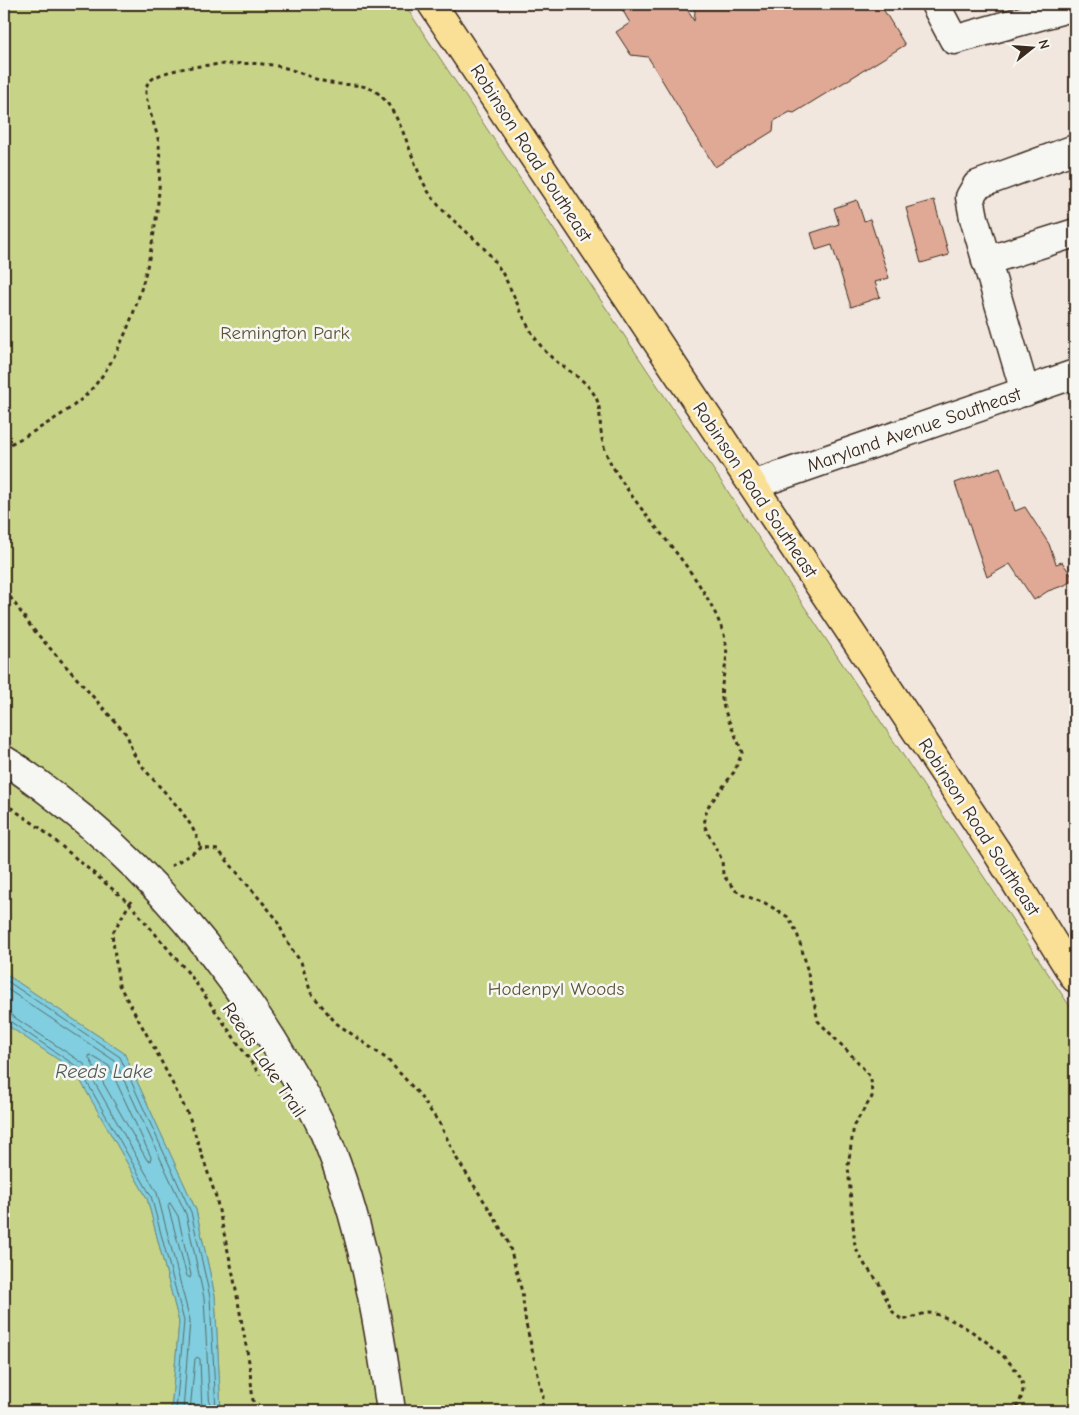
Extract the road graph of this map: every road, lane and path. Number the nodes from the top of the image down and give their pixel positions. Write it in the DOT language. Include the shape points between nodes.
graph roads {
  1 [pos="432,4"];
  2 [pos="935,4"];
  3 [pos="1075,6"];
  4 [pos="1075,149"];
  5 [pos="1075,233"];
  6 [pos="986,261"];
  7 [pos="1075,374"];
  8 [pos="1025,392"];
  9 [pos="4,447"];
  10 [pos="753,485"];
  11 [pos="4,592"];
  12 [pos="4,760"];
  13 [pos="4,803"];
  14 [pos="201,848"];
  15 [pos="150,879"];
  16 [pos="129,903"];
  17 [pos="1075,978"];
  18 [pos="264,1081"];
  19 [pos="254,1411"];
  20 [pos="391,1411"];
  21 [pos="542,1411"];
  22 [pos="1015,1411"];
  1 -- 10 [label="main road, Robinson Road Southeast"];
  2 -- 3 [label="street" via="954,40"];
  4 -- 6 [label="street" via="977,185 970,197"];
  5 -- 6 [label="street"];
  6 -- 8 [label="street"];
  7 -- 8 [label="street, Maryland Avenue Southeast"];
  8 -- 10 [label="street, Maryland Avenue Southeast"];
  9 -- 22 [label="path" via="83,397 110,366 126,331 141,285 159,206 159,142 145,94 147,84 184,68 256,63 285,67 330,83 371,88 381,95 404,133 430,195 451,220 483,246 493,259 545,351 580,379 598,400 600,430 614,470 693,575 714,609 725,638 728,661 722,698 742,754 734,772 707,808 704,825 722,860 722,875 735,890 788,916 805,960 818,1021 871,1078 872,1097 854,1125 848,1166 855,1247 879,1283 892,1311 902,1320 927,1312 953,1318 1012,1366 1023,1389"];
  10 -- 17 [label="main road, Robinson Road Southeast" via="995,849"];
  11 -- 14 [label="path" via="127,735 135,756 183,811"];
  12 -- 15 [label="street" via="90,823"];
  13 -- 16 [label="path, Reeds Lake Trail" via="40,828"];
  14 -- 15 [label="path"];
  14 -- 21 [label="path" via="218,850 275,917 301,962 311,993 336,1023 387,1059 440,1124 457,1159 509,1244 543,1396"];
  15 -- 16 [label="path"];
  15 -- 20 [label="street" via="201,939 249,1004 291,1070 324,1132 349,1202 380,1325"];
  16 -- 18 [label="path, Reeds Lake Trail" via="191,976"];
  16 -- 19 [label="path" via="112,934 118,985 189,1116 216,1197 235,1284"];
}
